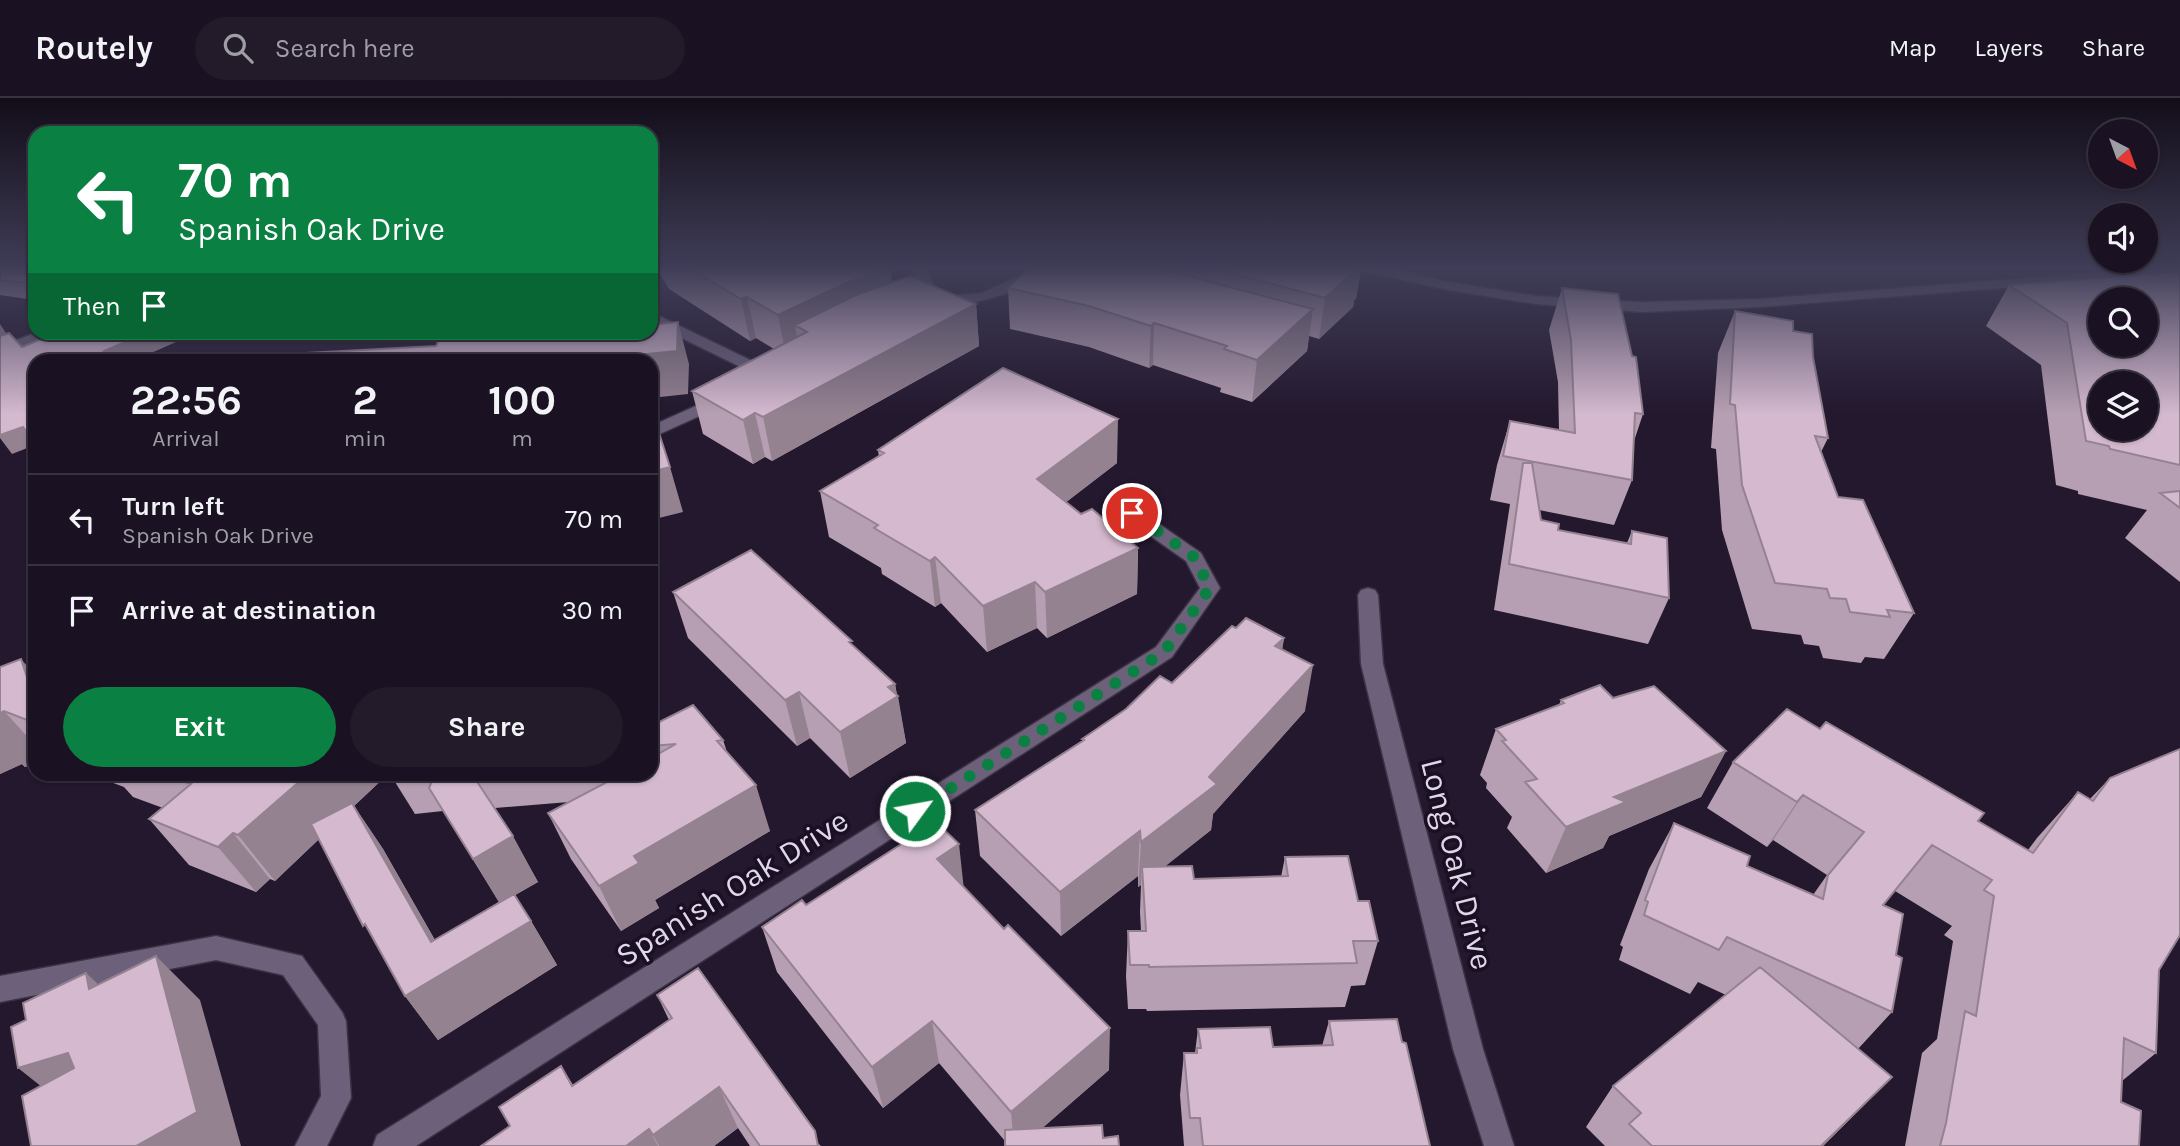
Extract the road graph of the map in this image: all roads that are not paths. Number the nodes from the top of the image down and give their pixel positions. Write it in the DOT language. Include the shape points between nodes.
graph roads {
  1 [pos="658,320"];
  2 [pos="31,340"];
  3 [pos="0,351"];
  4 [pos="658,429"];
  5 [pos="1132,513"];
  6 [pos="1368,595"];
  7 [pos="0,989"];
  8 [pos="310,1146"];
  9 [pos="388,1146"];
  10 [pos="1499,1146"];
  1 -- 4 [label="street" via="776,373"];
  2 -- 3 [label="street"];
  5 -- 9 [label="street, Spanish Oak Drive" via="1194,557 1210,588 1164,652"];
  6 -- 10 [label="street, Long Oak Drive" via="1372,664 1468,1049"];
  7 -- 8 [label="street" via="216,948 292,965 332,1021 336,1098"];
}
